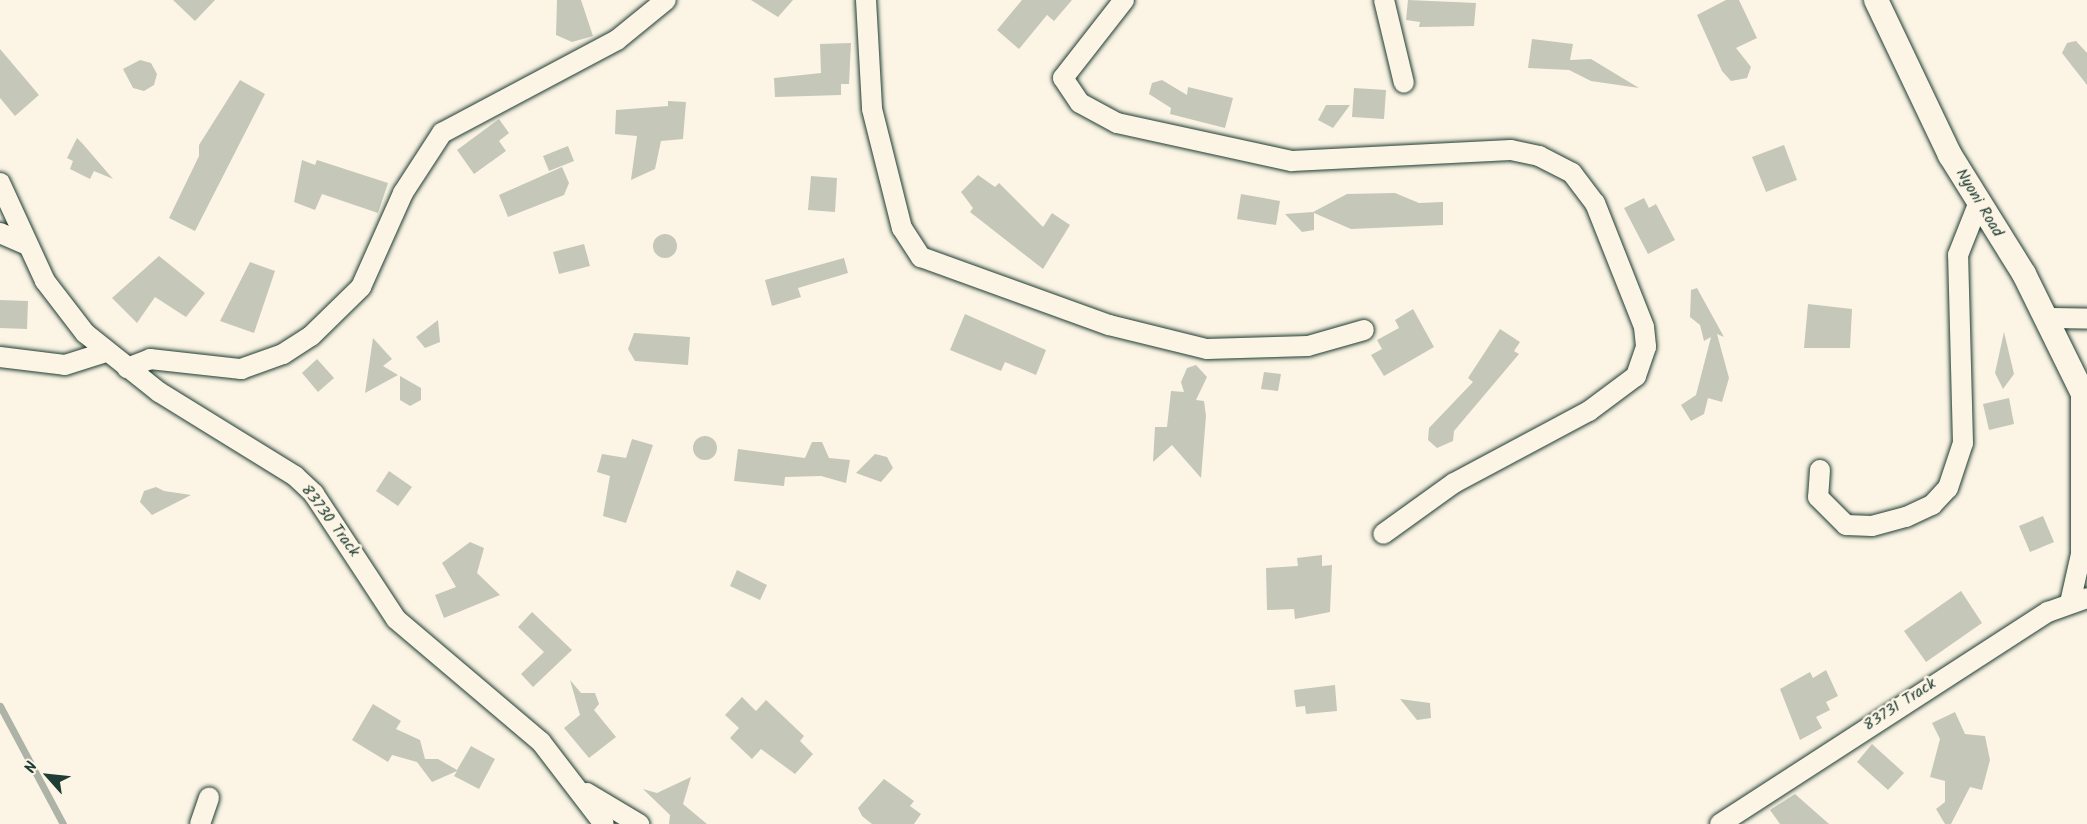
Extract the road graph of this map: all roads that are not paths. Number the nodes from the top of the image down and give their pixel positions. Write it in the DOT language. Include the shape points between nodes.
graph roads {
  1 [pos="666,0"];
  2 [pos="867,0"];
  3 [pos="1124,0"];
  4 [pos="1384,0"];
  5 [pos="1876,0"];
  6 [pos="1404,83"];
  7 [pos="0,183"];
  8 [pos="1979,202"];
  9 [pos="0,233"];
  10 [pos="25,244"];
  11 [pos="2048,318"];
  12 [pos="2087,319"];
  13 [pos="1364,330"];
  14 [pos="106,352"];
  15 [pos="0,357"];
  16 [pos="127,368"];
  17 [pos="2084,396"];
  18 [pos="1820,470"];
  19 [pos="1383,534"];
  20 [pos="2079,601"];
  21 [pos="582,790"];
  22 [pos="208,798"];
  23 [pos="200,824"];
  24 [pos="604,824"];
  25 [pos="639,824"];
  26 [pos="1720,824"];
  1 -- 16 [label="street" via="617,40 442,133 403,193 361,287 311,336 283,354 241,369 150,358"];
  2 -- 13 [label="street" via="872,109 902,228 921,256 1109,325 1207,349 1308,346"];
  3 -- 19 [label="street" via="1063,78 1080,103 1117,123 1292,161 1511,150 1539,156 1572,173 1595,203 1644,327 1646,347 1636,376 1589,411 1454,483"];
  4 -- 6 [label="street"];
  5 -- 8 [label="street, Nyoni Road" via="1926,107"];
  7 -- 10 [label="street, 83730 Track"];
  8 -- 11 [label="street, Nyoni Road"];
  8 -- 18 [label="street" via="1958,255 1963,443 1948,488 1932,505 1906,517 1872,526 1846,525 1818,497"];
  9 -- 10 [label="street"];
  10 -- 14 [label="street, 83730 Track" via="67,311"];
  11 -- 12 [label="street"];
  11 -- 17 [label="street, Nyoni Road"];
  14 -- 15 [label="street" via="65,364"];
  14 -- 16 [label="street, 83730 Track"];
  16 -- 21 [label="street, 83730 Track" via="295,476 314,494 396,619 541,742"];
  17 -- 20 [label="street"];
  20 -- 26 [label="street, 83731 Track" via="2039,617"];
  21 -- 24 [label="street, 83730 Track"];
  21 -- 25 [label="street"];
  22 -- 23 [label="street"];
}
